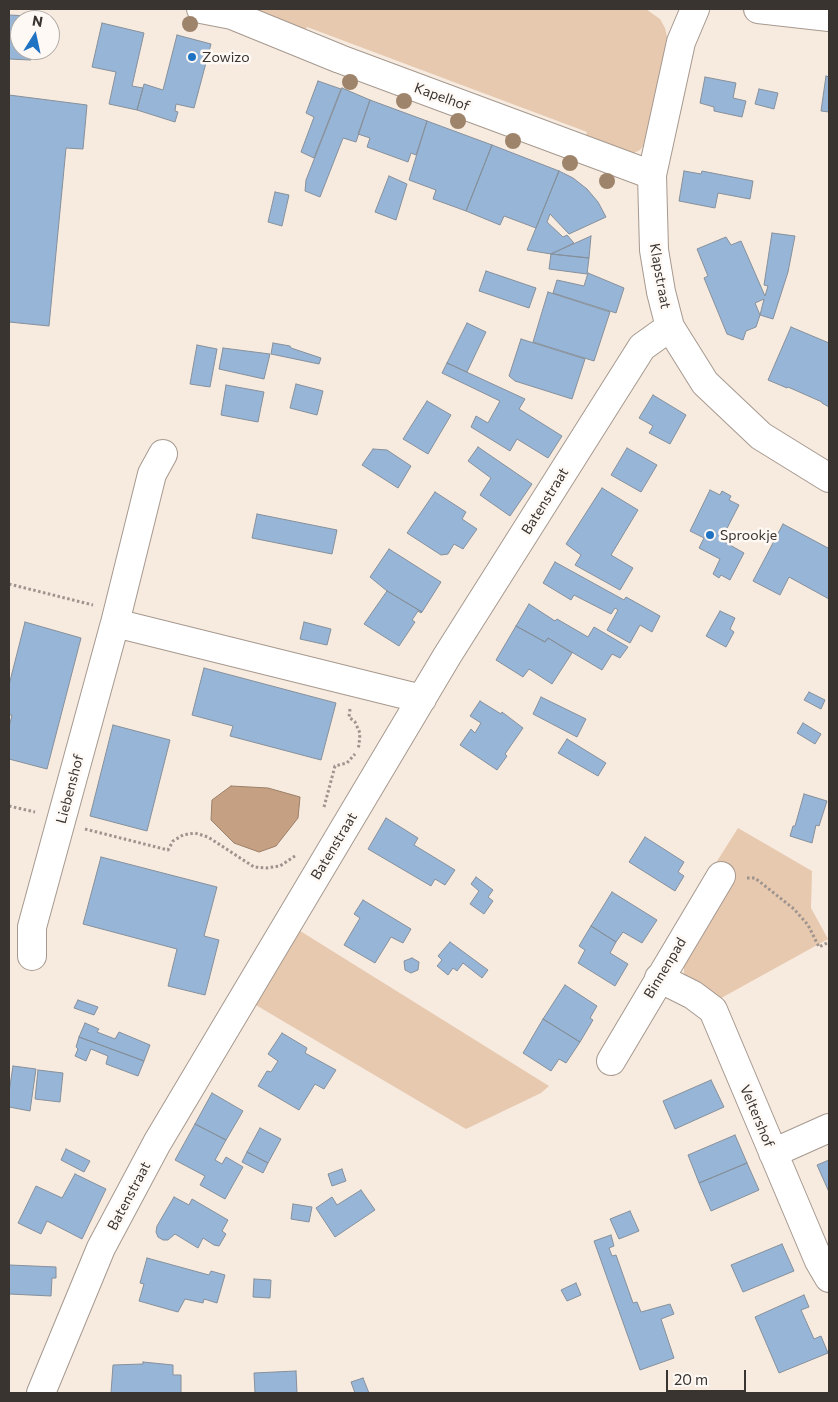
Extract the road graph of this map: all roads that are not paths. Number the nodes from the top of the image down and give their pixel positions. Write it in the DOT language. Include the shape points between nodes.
graph roads {
  1 [pos="201,9"];
  2 [pos="695,9"];
  3 [pos="758,9"];
  4 [pos="233,12"];
  5 [pos="817,14"];
  6 [pos="652,175"];
  7 [pos="670,327"];
  8 [pos="162,454"];
  9 [pos="829,478"];
  10 [pos="116,617"];
  11 [pos="422,699"];
  12 [pos="721,876"];
  13 [pos="32,956"];
  14 [pos="659,978"];
  15 [pos="611,1062"];
  16 [pos="829,1128"];
  17 [pos="773,1153"];
  18 [pos="829,1278"];
  19 [pos="41,1393"];
  1 -- 4 [label="street, Kapelhof"];
  2 -- 6 [label="street, Klapstraat" via="681,42"];
  3 -- 5 [label="street"];
  4 -- 6 [label="street, Kapelhof" via="340,59"];
  6 -- 7 [label="street, Klapstraat" via="654,250"];
  7 -- 9 [label="street, Klapstraat" via="706,383 761,436"];
  7 -- 11 [label="street, Batenstraat" via="642,347"];
  8 -- 10 [label="street, Liebenshof" via="152,474"];
  10 -- 11 [label="street"];
  10 -- 13 [label="street, Liebenshof" via="32,927"];
  11 -- 19 [label="street, Batenstraat" via="157,1143 101,1248"];
  12 -- 14 [label="street, Binnenpad"];
  14 -- 15 [label="street, Binnenpad"];
  14 -- 17 [label="street, Veltershof" via="693,995 713,1010"];
  16 -- 17 [label="street"];
  17 -- 18 [label="street, Veltershof"];
}
